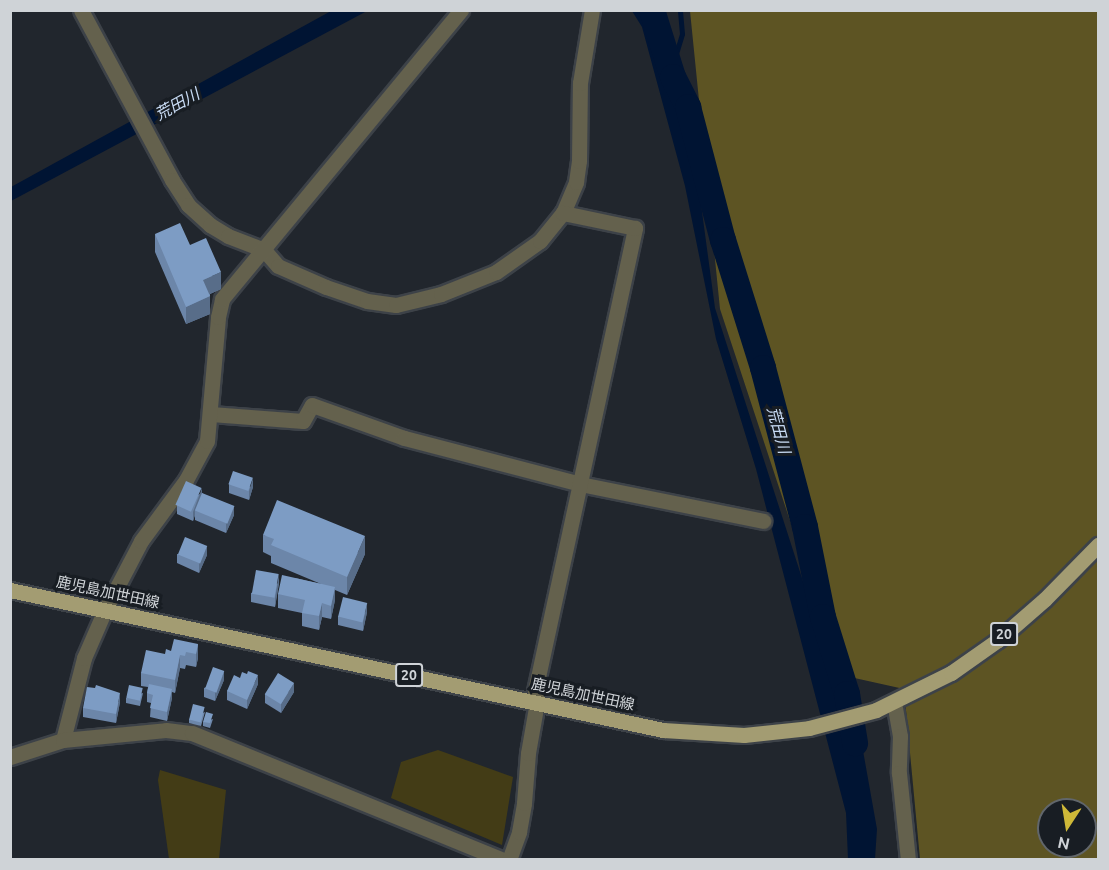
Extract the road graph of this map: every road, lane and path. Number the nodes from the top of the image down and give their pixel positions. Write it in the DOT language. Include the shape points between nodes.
graph roads {
  1 [pos="81,10"];
  2 [pos="461,10"];
  3 [pos="592,10"];
  4 [pos="563,213"];
  5 [pos="264,250"];
  6 [pos="211,414"];
  7 [pos="580,484"];
  8 [pos="763,521"];
  9 [pos="1098,545"];
  10 [pos="10,590"];
  11 [pos="105,610"];
  12 [pos="537,702"];
  13 [pos="894,702"];
  14 [pos="63,740"];
  15 [pos="10,757"];
  16 [pos="503,860"];
  17 [pos="509,860"];
  18 [pos="908,860"];
  1 -- 5 [label="street" via="188,205 210,225"];
  2 -- 5 [label="street"];
  3 -- 4 [label="street" via="580,83 576,182"];
  4 -- 5 [label="street" via="540,241 496,272 441,294 396,305 367,302 326,287 278,266"];
  4 -- 7 [label="street" via="635,228"];
  5 -- 6 [label="street" via="222,299"];
  6 -- 7 [label="street" via="303,421 312,405 404,438"];
  6 -- 11 [label="street" via="207,441 186,480 141,541"];
  7 -- 8 [label="street"];
  7 -- 12 [label="street" via="535,691"];
  9 -- 13 [label="main road, 鹿児島加世田線 / 20" via="998,640 951,673"];
  10 -- 11 [label="main road, 鹿児島加世田線 / 20"];
  11 -- 12 [label="main road, 鹿児島加世田線 / 20"];
  11 -- 14 [label="street" via="84,658"];
  12 -- 13 [label="main road, 鹿児島加世田線 / 20" via="663,730 712,735 809,728"];
  12 -- 17 [label="street" via="519,832"];
  13 -- 18 [label="street"];
  14 -- 15 [label="street"];
  14 -- 16 [label="street" via="166,730 192,733"];
}
